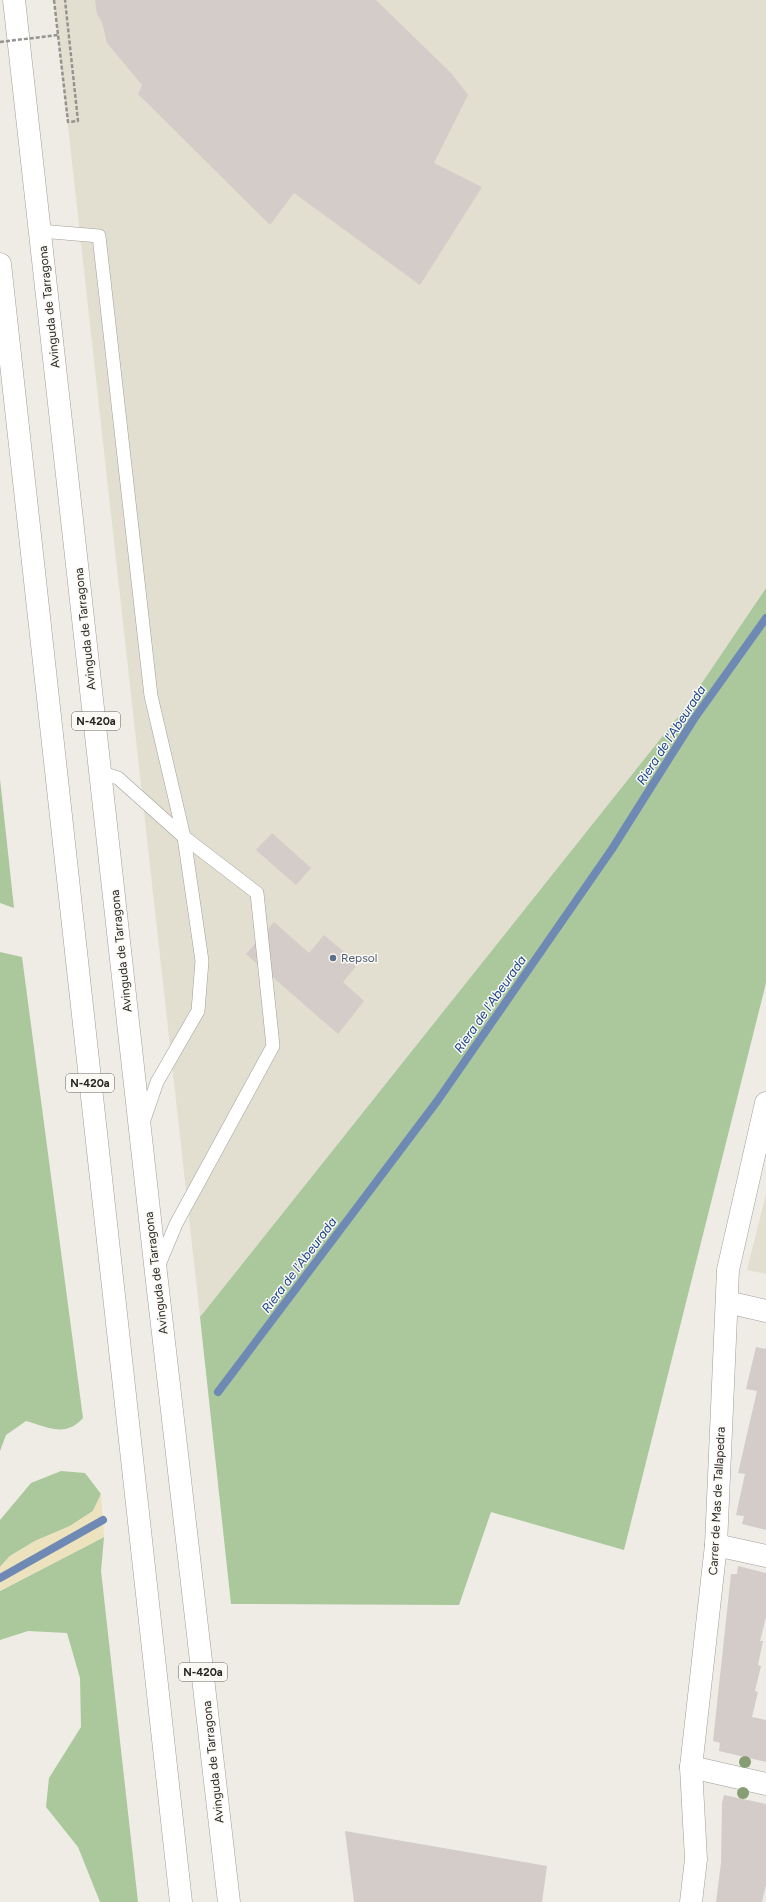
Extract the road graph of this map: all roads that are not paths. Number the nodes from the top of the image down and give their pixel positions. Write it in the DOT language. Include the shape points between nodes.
graph roads {
  1 [pos="14,0"];
  2 [pos="40,231"];
  3 [pos="0,264"];
  4 [pos="102,773"];
  5 [pos="184,837"];
  6 [pos="766,1104"];
  7 [pos="140,1132"];
  8 [pos="156,1273"];
  9 [pos="727,1302"];
  10 [pos="766,1311"];
  11 [pos="716,1545"];
  12 [pos="766,1556"];
  13 [pos="691,1767"];
  14 [pos="766,1784"];
  15 [pos="181,1902"];
  16 [pos="229,1902"];
  17 [pos="691,1902"];
  1 -- 2 [label="main road, Avinguda de Tarragona / N-420a"];
  2 -- 4 [label="main road, Avinguda de Tarragona / N-420a"];
  2 -- 5 [label="lane" via="99,236 151,696"];
  3 -- 15 [label="main road, N-420a"];
  4 -- 5 [label="lane" via="118,778"];
  4 -- 7 [label="main road, Avinguda de Tarragona / N-420a"];
  5 -- 7 [label="lane" via="202,961 198,1011 157,1082"];
  5 -- 8 [label="lane" via="257,893 273,1046 176,1224"];
  6 -- 9 [label="main road, Carrer de Mas de Tallapedra" via="728,1270"];
  7 -- 8 [label="main road, Avinguda de Tarragona / N-420a"];
  8 -- 16 [label="main road, Avinguda de Tarragona / N-420a"];
  9 -- 10 [label="main road"];
  9 -- 11 [label="main road, Carrer de Mas de Tallapedra"];
  11 -- 12 [label="main road"];
  11 -- 13 [label="main road, Carrer de Mas de Tallapedra"];
  13 -- 14 [label="main road"];
  13 -- 17 [label="main road, Carrer de Mas de Tallapedra" via="696,1859"];
}
